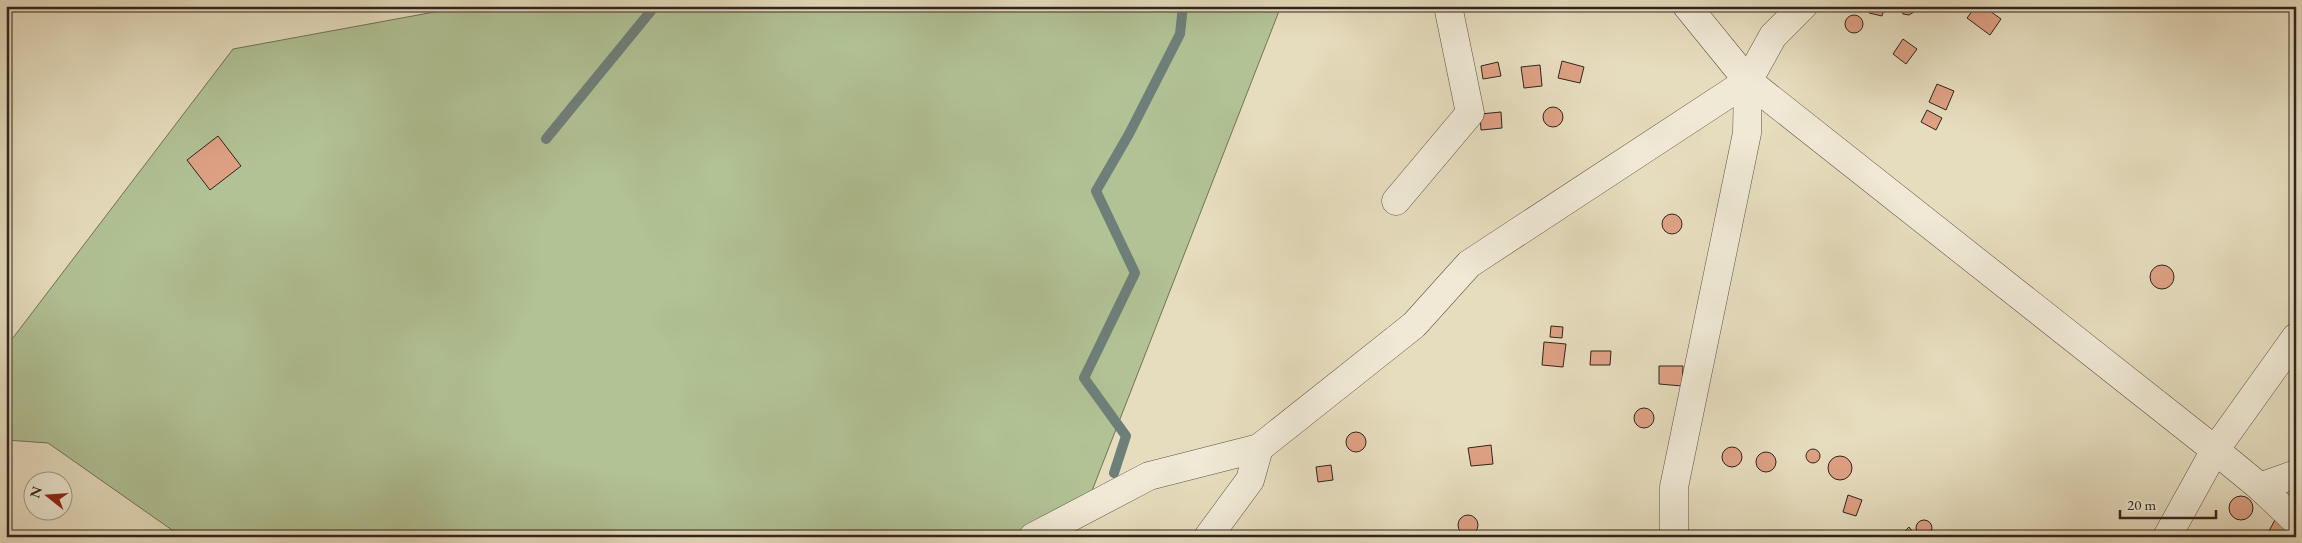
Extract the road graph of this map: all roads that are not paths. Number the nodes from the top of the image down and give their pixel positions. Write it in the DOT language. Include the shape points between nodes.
graph roads {
  1 [pos="1448,6"];
  2 [pos="1687,6"];
  3 [pos="1803,6"];
  4 [pos="1748,81"];
  5 [pos="1396,201"];
  6 [pos="2296,337"];
  7 [pos="1259,448"];
  8 [pos="2215,450"];
  9 [pos="2296,474"];
  10 [pos="2260,487"];
  11 [pos="2296,521"];
  12 [pos="1033,537"];
  13 [pos="1208,537"];
  14 [pos="1674,537"];
  15 [pos="2167,537"];
  1 -- 5 [label="street" via="1470,113"];
  2 -- 4 [label="street"];
  3 -- 4 [label="street" via="1773,36"];
  4 -- 7 [label="street" via="1469,264 1414,325"];
  4 -- 8 [label="street"];
  4 -- 14 [label="street" via="1747,133 1674,488"];
  6 -- 8 [label="street"];
  7 -- 12 [label="street" via="1149,476"];
  7 -- 13 [label="street" via="1250,480"];
  8 -- 10 [label="street"];
  8 -- 15 [label="street"];
  9 -- 10 [label="street"];
  10 -- 11 [label="street"];
}
